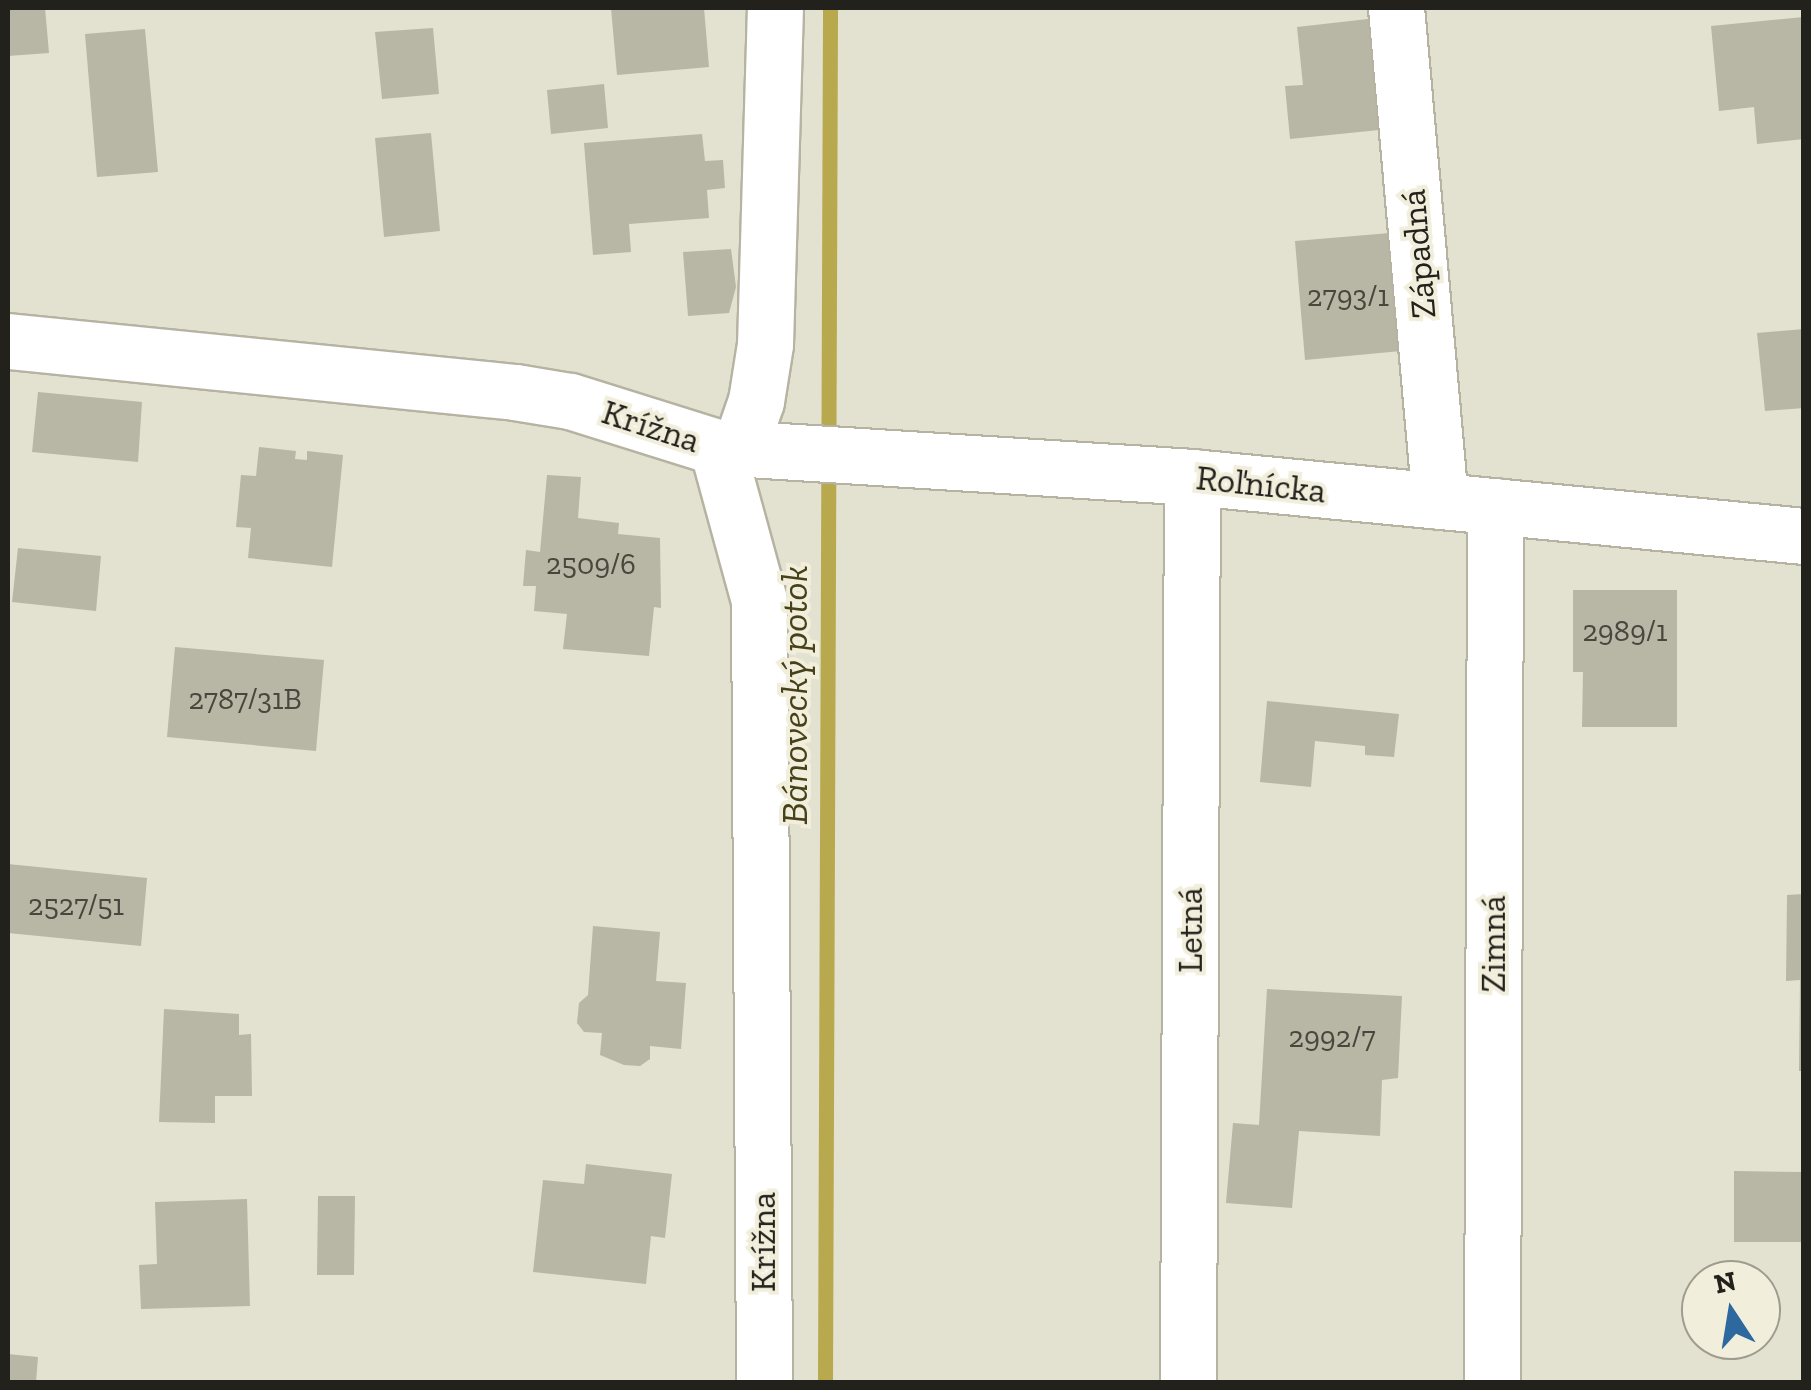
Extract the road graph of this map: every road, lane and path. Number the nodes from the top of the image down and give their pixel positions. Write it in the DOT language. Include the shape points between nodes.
graph roads {
  1 [pos="775,8"];
  2 [pos="1396,8"];
  3 [pos="8,340"];
  4 [pos="745,451"];
  5 [pos="1192,477"];
  6 [pos="1440,501"];
  7 [pos="1495,506"];
  8 [pos="1804,536"];
  9 [pos="764,1382"];
  10 [pos="1188,1382"];
  11 [pos="1492,1382"];
  1 -- 4 [label="street" via="765,344"];
  2 -- 6 [label="street, Západná"];
  3 -- 4 [label="street, Krížna" via="515,392"];
  4 -- 5 [label="street, Roľnícka"];
  4 -- 9 [label="street, Krížna" via="759,601"];
  5 -- 6 [label="street, Roľnícka"];
  5 -- 10 [label="street, Letná"];
  6 -- 7 [label="street, Roľnícka"];
  7 -- 8 [label="street, Roľnícka"];
  7 -- 11 [label="street, Zimná"];
}
